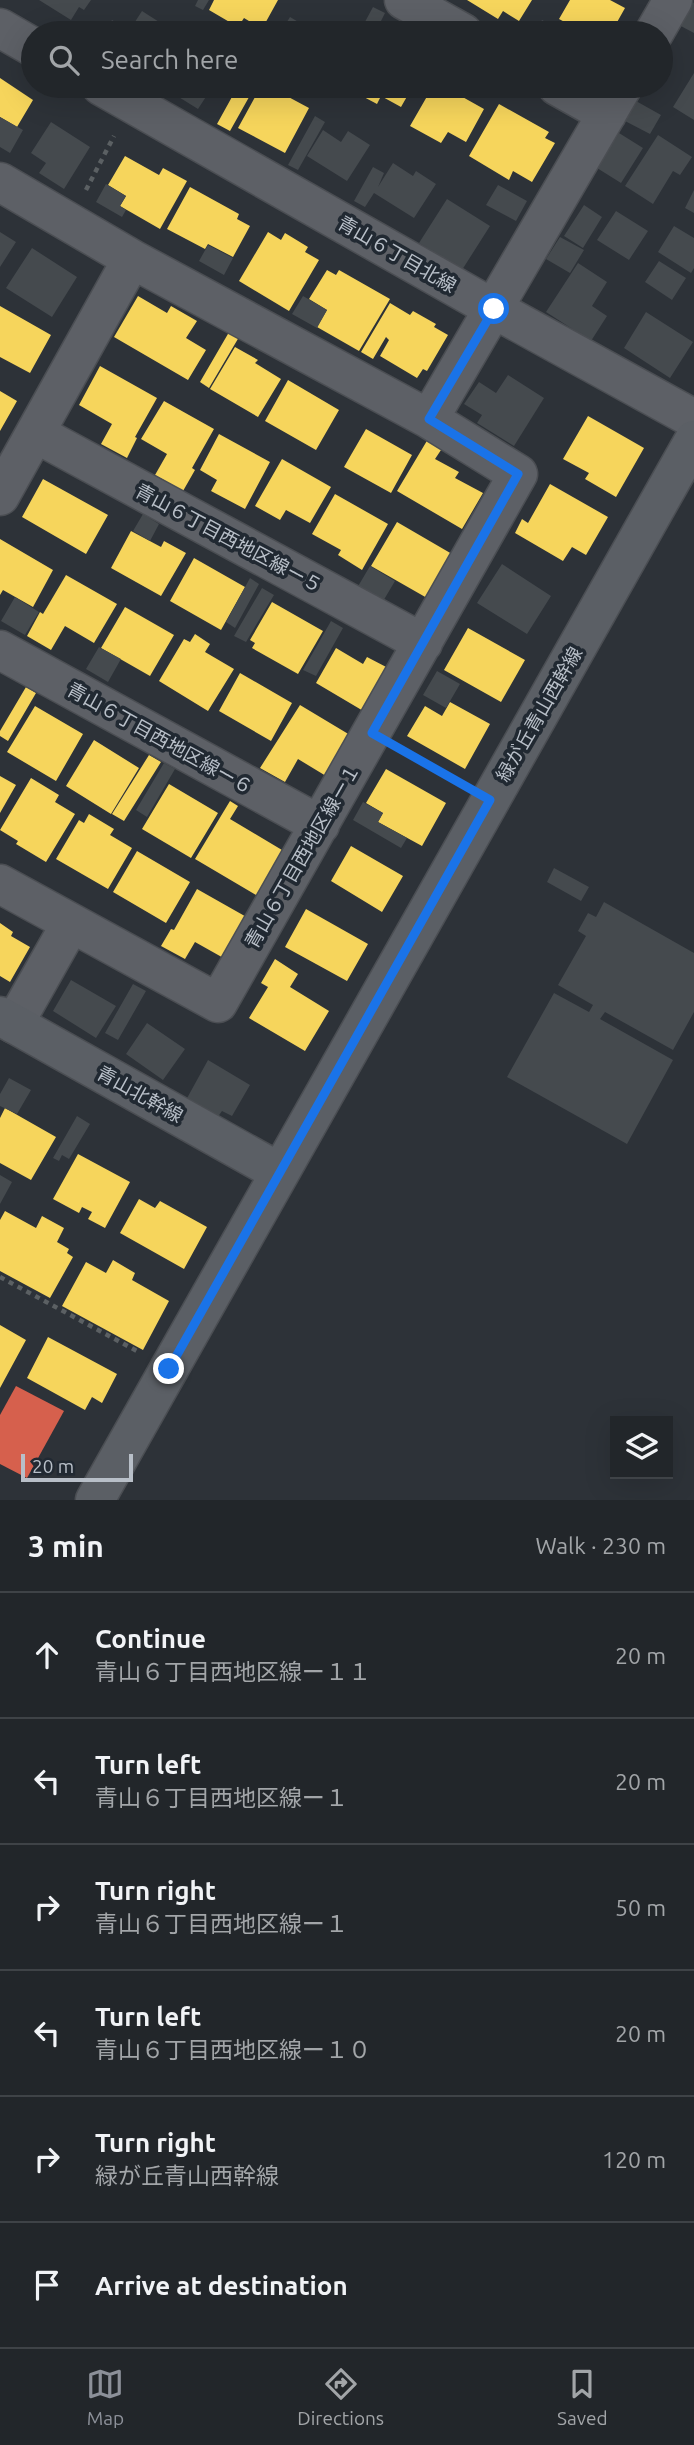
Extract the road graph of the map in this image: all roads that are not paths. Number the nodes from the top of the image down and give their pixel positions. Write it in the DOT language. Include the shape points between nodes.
graph roads {
  1 [pos="404,0"];
  2 [pos="673,0"];
  3 [pos="442,21"];
  4 [pos="661,21"];
  5 [pos="0,28"];
  6 [pos="21,40"];
  7 [pos="123,98"];
  8 [pos="615,100"];
  9 [pos="0,182"];
  10 [pos="132,259"];
  11 [pos="494,309"];
  12 [pos="429,419"];
  13 [pos="694,419"];
  14 [pos="35,433"];
  15 [pos="694,440"];
  16 [pos="0,496"];
  17 [pos="423,643"];
  18 [pos="0,650"];
  19 [pos="320,825"];
  20 [pos="0,884"];
  21 [pos="71,923"];
  22 [pos="7,1020"];
  23 [pos="279,1172"];
  24 [pos="95,1500"];
  1 -- 3 [label="street"];
  2 -- 4 [label="street"];
  5 -- 6 [label="street"];
  7 -- 11 [label="street, 青山６丁目北線"];
  8 -- 11 [label="street"];
  9 -- 10 [label="street, 青山６丁目西地区線ー１"];
  10 -- 12 [label="street, 青山６丁目西地区線ー１"];
  10 -- 14 [label="street"];
  11 -- 12 [label="street"];
  11 -- 13 [label="street, 青山６丁目北線"];
  12 -- 17 [label="street, 青山６丁目西地区線ー１" via="518,474"];
  14 -- 16 [label="street"];
  14 -- 17 [label="street, 青山６丁目西地区線ー５"];
  15 -- 23 [label="street, 緑が丘青山西幹線"];
  17 -- 19 [label="street, 青山６丁目西地区線ー１"];
  18 -- 19 [label="street, 青山６丁目西地区線ー６"];
  19 -- 21 [label="street, 青山６丁目西地区線ー１" via="218,1003"];
  20 -- 21 [label="street, 青山６丁目西地区線ー１"];
  21 -- 22 [label="street"];
  22 -- 23 [label="street, 青山北幹線"];
  23 -- 24 [label="street, 緑が丘青山西幹線"];
}
